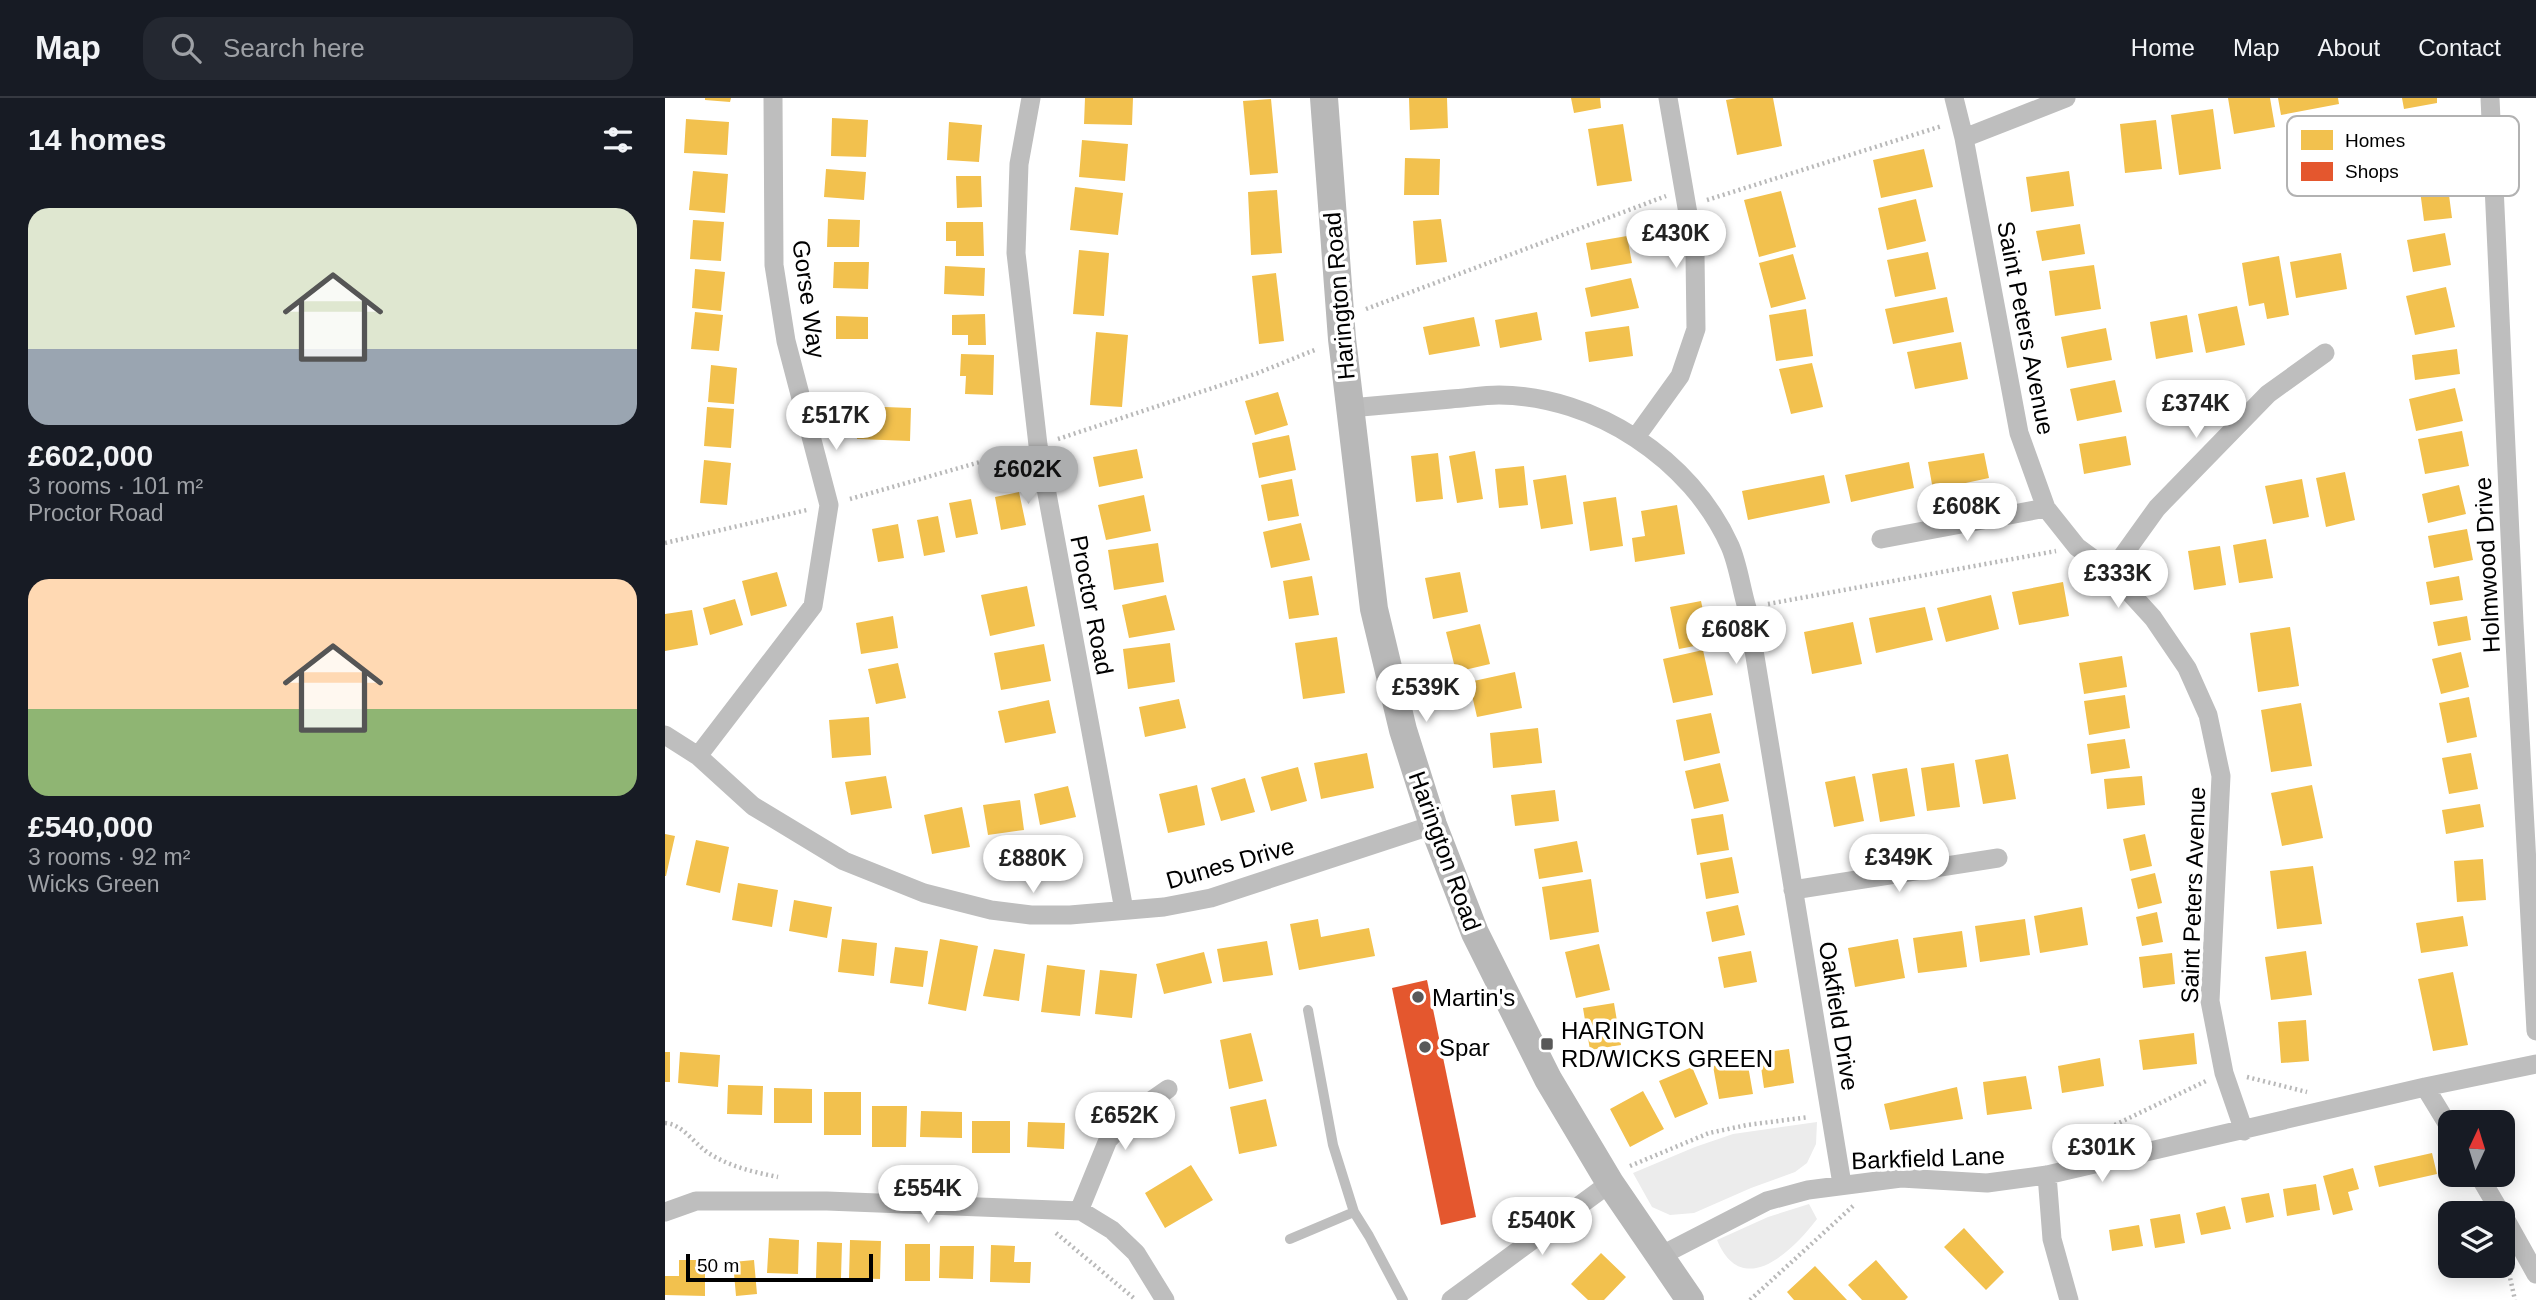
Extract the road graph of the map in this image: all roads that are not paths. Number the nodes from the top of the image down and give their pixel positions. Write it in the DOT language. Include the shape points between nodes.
graph roads {
  1 [pos="773,98"];
  2 [pos="1031,98"];
  3 [pos="1324,98"];
  4 [pos="1668,98"];
  5 [pos="1954,98"];
  6 [pos="2066,98"];
  7 [pos="2490,98"];
  8 [pos="2491,116"];
  9 [pos="1964,138"];
  10 [pos="2494,196"];
  11 [pos="2325,353"];
  12 [pos="1350,408"];
  13 [pos="1636,437"];
  14 [pos="2046,508"];
  15 [pos="1881,539"];
  16 [pos="2111,572"];
  17 [pos="665,735"];
  18 [pos="698,756"];
  19 [pos="1433,825"];
  20 [pos="1998,858"];
  21 [pos="1793,890"];
  22 [pos="1124,911"];
  23 [pos="1308,1010"];
  24 [pos="2536,1031"];
  25 [pos="2536,1064"];
  26 [pos="2425,1087"];
  27 [pos="1168,1089"];
  28 [pos="2439,1110"];
  29 [pos="2244,1131"];
  30 [pos="2047,1175"];
  31 [pos="1608,1180"];
  32 [pos="1842,1184"];
  33 [pos="1079,1211"];
  34 [pos="665,1212"];
  35 [pos="1354,1212"];
  36 [pos="2515,1237"];
  37 [pos="1290,1239"];
  38 [pos="1660,1256"];
  39 [pos="2536,1274"];
  40 [pos="1165,1300"];
  41 [pos="1403,1300"];
  42 [pos="1451,1300"];
  43 [pos="1690,1300"];
  44 [pos="2070,1300"];
  1 -- 18 [label="street, Gorse Way" via="774,265 786,341 829,505 813,606"];
  2 -- 22 [label="street, Proctor Road" via="1019,164 1016,253 1040,459"];
  3 -- 12 [label="street, Harington Road"];
  4 -- 13 [label="street" via="1695,254 1696,329 1680,376"];
  5 -- 9 [label="street, Saint Peters Avenue"];
  6 -- 9 [label="street"];
  7 -- 8 [label="street, Holmwood Drive"];
  9 -- 14 [label="street, Saint Peters Avenue" via="2019,433"];
  10 -- 24 [label="street, Holmwood Drive"];
  11 -- 16 [label="street" via="2268,394 2157,508"];
  12 -- 13 [label="street, Oakfield Drive" via="1500,395 1551,402"];
  12 -- 19 [label="street, Harington Road" via="1374,609 1403,730"];
  13 -- 21 [label="street, Oakfield Drive" via="1678,471 1709,509 1731,547 1747,608"];
  14 -- 15 [label="street"];
  14 -- 16 [label="street, Saint Peters Avenue" via="2077,547"];
  16 -- 29 [label="street, Saint Peters Avenue" via="2153,618 2187,668 2208,715 2221,776 2210,1001 2224,1073"];
  17 -- 18 [label="street, Dunes Drive"];
  18 -- 22 [label="street, Dunes Drive" via="753,806 832,854 924,893 1031,915"];
  19 -- 22 [label="street, Dunes Drive" via="1212,898"];
  19 -- 31 [label="street, Harington Road" via="1481,946 1548,1079"];
  20 -- 21 [label="street"];
  21 -- 32 [label="street, Oakfield Drive"];
  23 -- 35 [label="lane" via="1333,1145"];
  25 -- 26 [label="street, Barkfield Lane"];
  26 -- 28 [label="street"];
  26 -- 29 [label="street, Barkfield Lane"];
  27 -- 33 [label="street" via="1132,1114 1108,1140"];
  29 -- 30 [label="street, Barkfield Lane"];
  30 -- 32 [label="street, Barkfield Lane" via="1987,1183 1901,1178"];
  30 -- 44 [label="street" via="2052,1239"];
  31 -- 38 [label="street, Harington Road"];
  31 -- 42 [label="street"];
  32 -- 38 [label="street, Barkfield Lane" via="1767,1201"];
  33 -- 34 [label="street" via="814,1201 696,1202"];
  33 -- 40 [label="street" via="1112,1230 1136,1253"];
  35 -- 37 [label="lane"];
  35 -- 41 [label="lane"];
  36 -- 39 [label="street"];
  38 -- 43 [label="street, Harington Road"];
}
